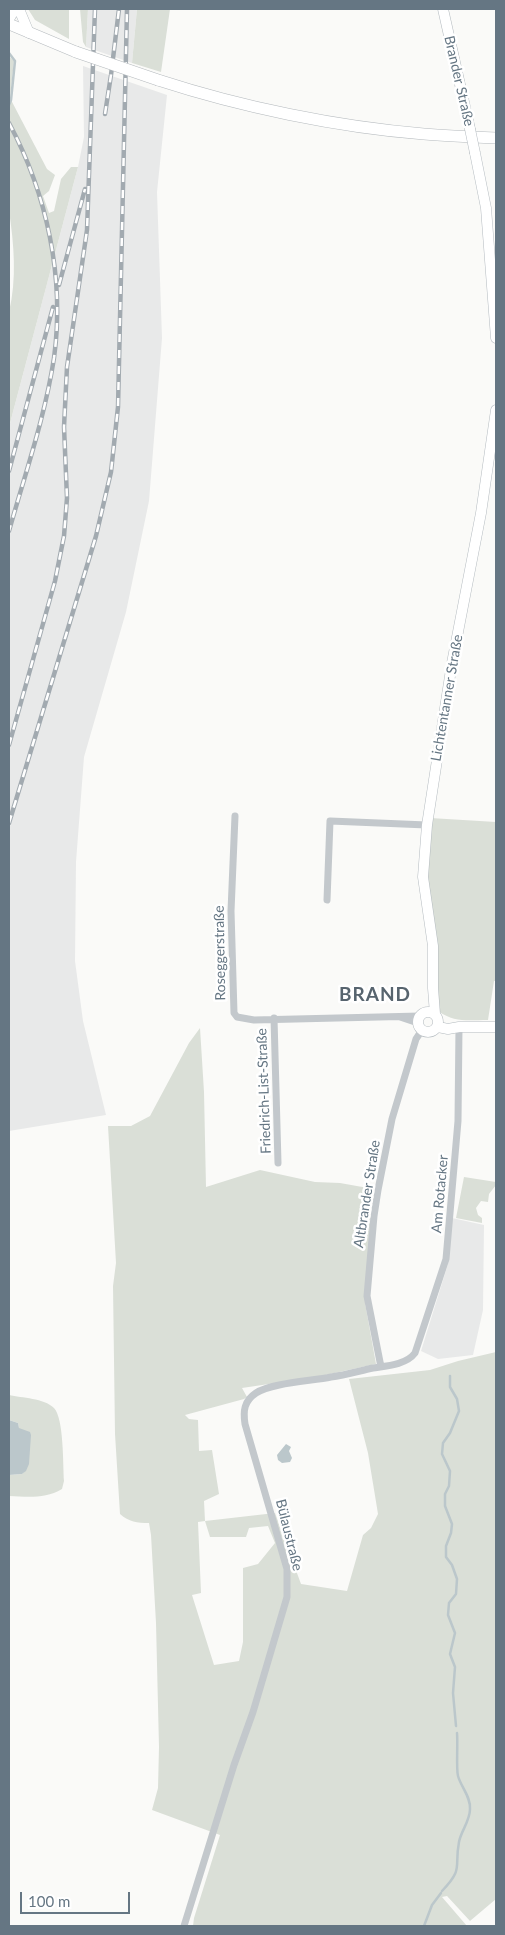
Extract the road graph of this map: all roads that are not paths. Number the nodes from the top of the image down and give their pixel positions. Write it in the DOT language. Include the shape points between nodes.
graph roads {
  1 [pos="14,9"];
  2 [pos="19,9"];
  3 [pos="443,9"];
  4 [pos="9,19"];
  5 [pos="9,24"];
  6 [pos="29,33"];
  7 [pos="496,138"];
  8 [pos="496,338"];
  9 [pos="496,410"];
  10 [pos="235,816"];
  11 [pos="427,825"];
  12 [pos="327,900"];
  13 [pos="274,1018"];
  14 [pos="428,1020"];
  15 [pos="459,1027"];
  16 [pos="496,1027"];
  17 [pos="278,1163"];
  18 [pos="412,1357"];
  19 [pos="381,1367"];
  20 [pos="184,1926"];
  1 -- 4 [label="street"];
  2 -- 6 [label="street"];
  3 -- 8 [label="street, Brander Straße, bridge" via="486,208"];
  5 -- 6 [label="main road"];
  6 -- 7 [label="main road, bridge" via="158,80 267,109 423,134"];
  9 -- 11 [label="street, Lichtentanner Straße"];
  10 -- 13 [label="street, Roseggerstraße" via="231,911 234,1013 246,1020"];
  11 -- 12 [label="street" via="330,821"];
  11 -- 14 [label="street, Lichtentanner Straße" via="423,877 433,946 433,988"];
  13 -- 14 [label="street, Roseggerstraße" via="399,1017"];
  13 -- 17 [label="street, Friedrich-List-Straße"];
  14 -- 15 [label="street"];
  14 -- 19 [label="street, Altbrander Straße" via="416,1039 392,1119 374,1216 367,1296"];
  15 -- 16 [label="street"];
  15 -- 18 [label="street, Am Rotacker" via="458,1121 446,1260"];
  18 -- 19 [label="street, Bülaustraße"];
  19 -- 20 [label="street, Bülaustraße" via="264,1388 246,1404 245,1424 287,1569 287,1597"];
}
